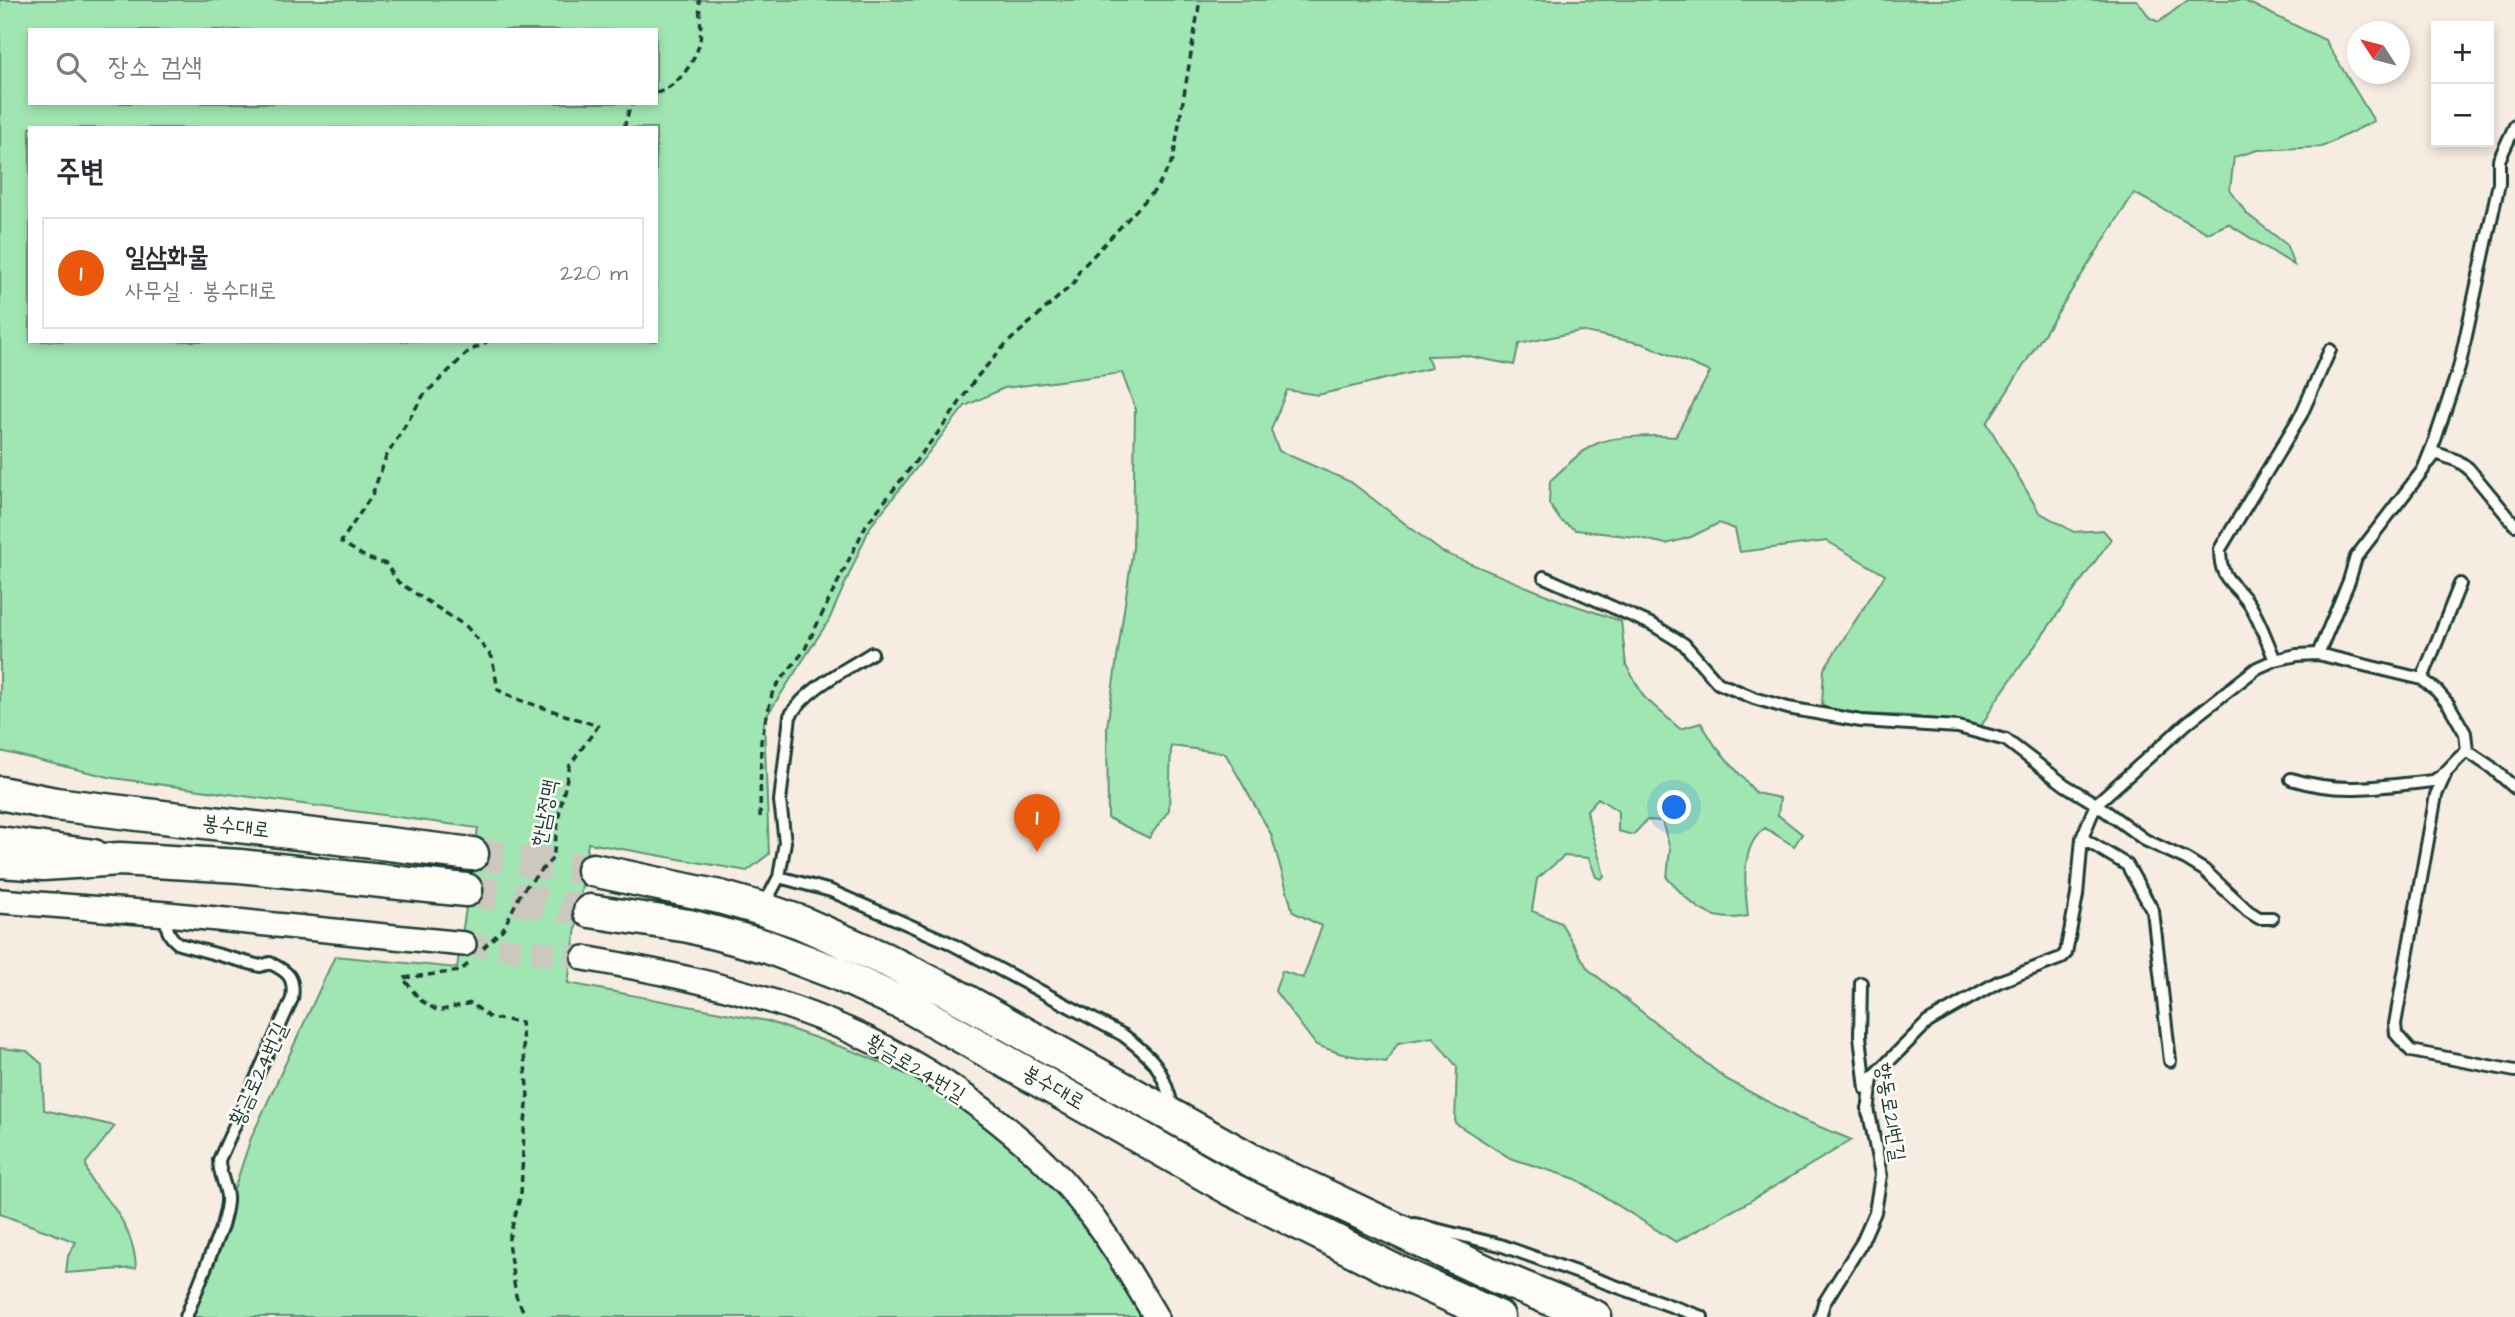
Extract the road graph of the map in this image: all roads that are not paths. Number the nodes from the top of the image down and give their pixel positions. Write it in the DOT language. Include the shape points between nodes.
graph roads {
  1 [pos="2515,126"];
  2 [pos="2330,350"];
  3 [pos="2423,470"];
  4 [pos="2515,525"];
  5 [pos="1544,577"];
  6 [pos="2460,584"];
  7 [pos="872,653"];
  8 [pos="2318,654"];
  9 [pos="2276,660"];
  10 [pos="2422,679"];
  11 [pos="2467,751"];
  12 [pos="2445,775"];
  13 [pos="2291,779"];
  14 [pos="2515,788"];
  15 [pos="0,793"];
  16 [pos="0,800"];
  17 [pos="55,804"];
  18 [pos="2096,804"];
  19 [pos="2082,838"];
  20 [pos="0,841"];
  21 [pos="472,854"];
  22 [pos="120,859"];
  23 [pos="0,861"];
  24 [pos="593,870"];
  25 [pos="779,877"];
  26 [pos="466,890"];
  27 [pos="0,901"];
  28 [pos="762,909"];
  29 [pos="590,911"];
  30 [pos="167,914"];
  31 [pos="2272,918"];
  32 [pos="470,954"];
  33 [pos="584,958"];
  34 [pos="1861,983"];
  35 [pos="2170,1061"];
  36 [pos="2515,1071"];
  37 [pos="1868,1113"];
  38 [pos="1175,1118"];
  39 [pos="1345,1206"];
  40 [pos="186,1317"];
  41 [pos="1157,1317"];
  42 [pos="1498,1317"];
  43 [pos="1595,1317"];
  44 [pos="1702,1317"];
  45 [pos="1820,1317"];
  1 -- 3 [label="lane" via="2499,160 2499,183 2459,368"];
  2 -- 9 [label="lane" via="2301,415 2220,549 2225,578 2248,603"];
  3 -- 4 [label="lane" via="2436,453 2458,461"];
  3 -- 8 [label="lane" via="2356,557"];
  5 -- 18 [label="lane" via="1653,625 1684,644 1718,683 1730,688 1788,708 1861,721 1958,727 2006,740"];
  6 -- 10 [label="lane"];
  7 -- 25 [label="lane" via="818,687 790,716 780,801 786,842"];
  8 -- 9 [label="lane"];
  8 -- 10 [label="lane"];
  9 -- 18 [label="lane" via="2257,668 2187,723"];
  10 -- 11 [label="lane" via="2449,705 2465,733"];
  11 -- 12 [label="lane"];
  11 -- 14 [label="lane"];
  12 -- 13 [label="lane" via="2346,790"];
  12 -- 36 [label="lane" via="2436,795 2396,1034 2411,1051"];
  15 -- 17 [label="main road"];
  16 -- 17 [label="street, 봉수대로"];
  17 -- 21 [label="main road, 봉수대로"];
  18 -- 19 [label="lane"];
  18 -- 31 [label="lane" via="2145,840 2204,870 2248,911 2259,918"];
  19 -- 35 [label="lane" via="2127,865 2153,911"];
  19 -- 37 [label="lane" via="2066,953 1997,982 1928,1022 1872,1078"];
  20 -- 22 [label="street, 봉수대로"];
  22 -- 23 [label="main road" via="43,864"];
  22 -- 26 [label="main road, 봉수대로" via="240,866"];
  24 -- 28 [label="main road, 봉수대로"];
  25 -- 28 [label="lane"];
  25 -- 38 [label="lane" via="831,891 948,943 1123,1035 1149,1054 1164,1076"];
  27 -- 30 [label="street"];
  28 -- 38 [label="main road, 봉수대로" via="923,978"];
  29 -- 42 [label="main road, 봉수대로" via="689,926 768,947 836,973 910,1007 1231,1189"];
  30 -- 32 [label="street"];
  30 -- 40 [label="lane, 황금로24번길" via="166,930 179,944 260,966 271,963 291,978 294,988 219,1160 226,1211"];
  33 -- 41 [label="street, 황금로24번길" via="702,980 772,1000 860,1035 922,1068 963,1094 1050,1166 1101,1229"];
  34 -- 37 [label="lane, 향동로21번길" via="1860,1035"];
  37 -- 45 [label="lane, 향동로21번길" via="1881,1175 1875,1212"];
  38 -- 39 [label="main road, 봉수대로"];
  39 -- 43 [label="main road, 봉수대로"];
  39 -- 44 [label="lane" via="1500,1245"];
}
